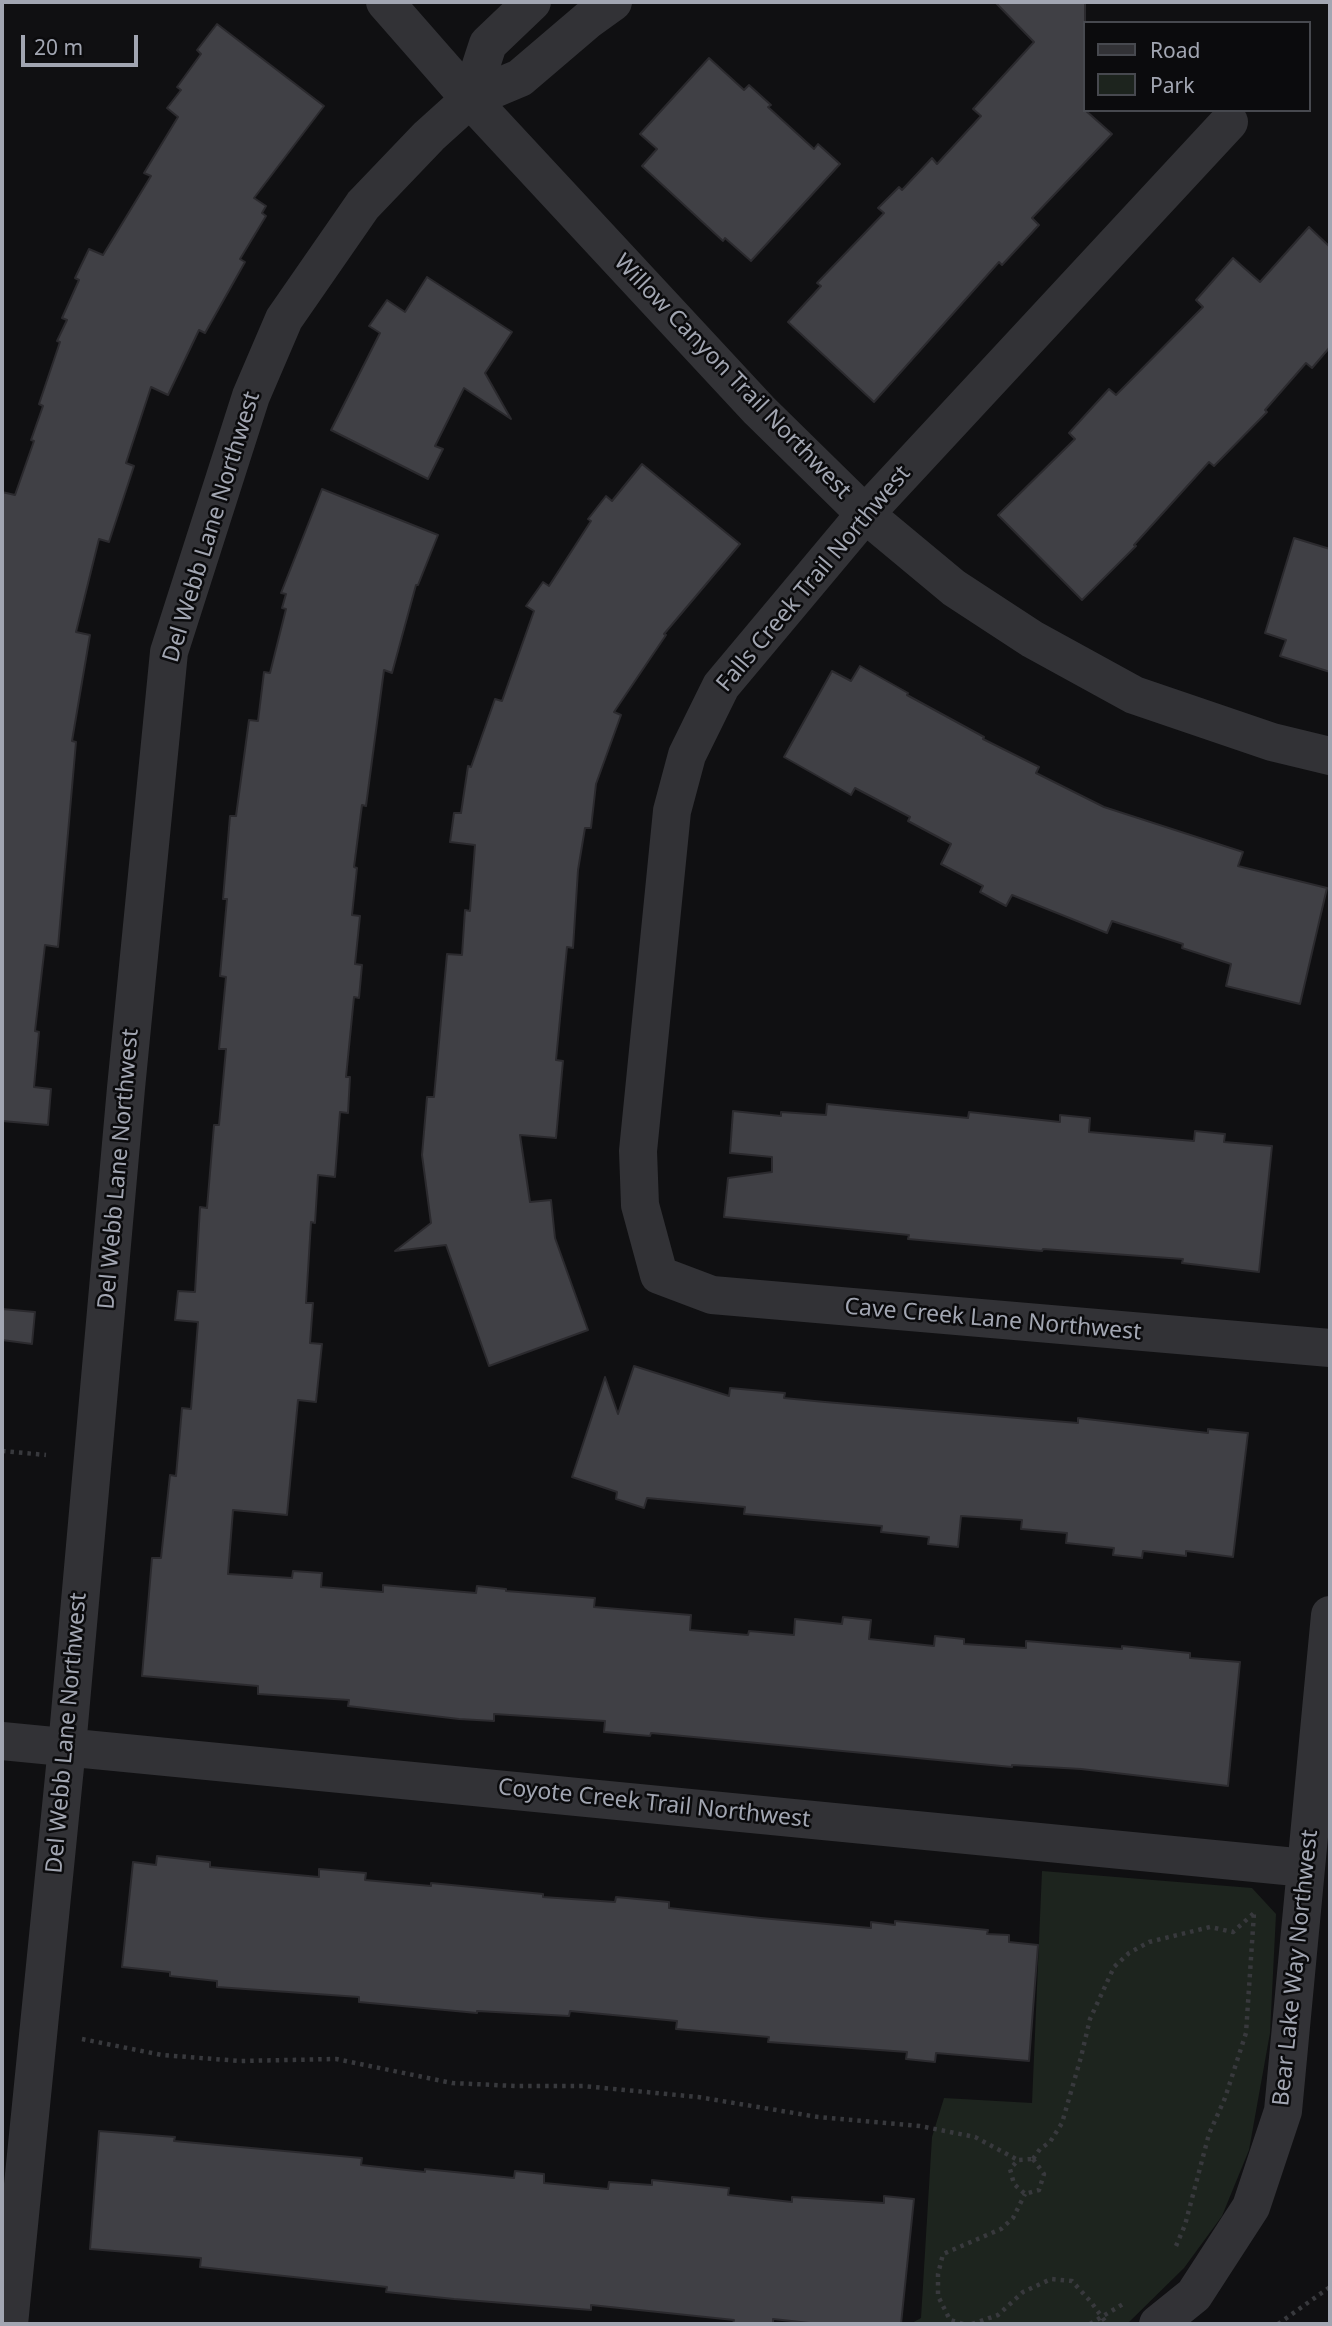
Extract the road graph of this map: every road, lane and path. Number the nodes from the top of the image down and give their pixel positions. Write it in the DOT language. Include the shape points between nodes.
graph roads {
  1 [pos="385,2"];
  2 [pos="532,2"];
  3 [pos="613,2"];
  4 [pos="470,99"];
  5 [pos="1229,122"];
  6 [pos="864,514"];
  7 [pos="1330,756"];
  8 [pos="659,1275"];
  9 [pos="1330,1348"];
  10 [pos="2,1451"];
  11 [pos="46,1455"];
  12 [pos="1330,1615"];
  13 [pos="2,1741"];
  14 [pos="67,1747"];
  15 [pos="1306,1868"];
  16 [pos="82,2039"];
  17 [pos="1033,2159"];
  18 [pos="1018,2160"];
  19 [pos="1025,2194"];
  20 [pos="1173,2253"];
  21 [pos="1330,2287"];
  22 [pos="1125,2303"];
  23 [pos="1102,2318"];
  24 [pos="9,2324"];
  25 [pos="963,2324"];
  26 [pos="972,2324"];
  27 [pos="1090,2324"];
  28 [pos="1107,2324"];
  29 [pos="1158,2324"];
  30 [pos="1278,2324"];
  1 -- 4 [label="street, Willow Canyon Trail Northwest"];
  2 -- 4 [label="street, Del Webb Lane Northwest" via="488,44"];
  3 -- 4 [label="street, Del Webb Lane Northwest" via="520,78"];
  4 -- 6 [label="street, Willow Canyon Trail Northwest" via="759,410"];
  4 -- 14 [label="street, Del Webb Lane Northwest" via="363,205 284,319 251,396 169,652"];
  5 -- 6 [label="street, Falls Creek Trail Northwest"];
  6 -- 7 [label="street, Willow Canyon Trail Northwest" via="954,588 1032,639 1134,695 1272,742"];
  6 -- 8 [label="street, Falls Creek Trail Northwest" via="720,686 687,755 672,811 638,1151 640,1205"];
  8 -- 9 [label="street, Cave Creek Lane Northwest" via="712,1295 759,1301"];
  10 -- 11 [label="path"];
  12 -- 15 [label="street, Bear Lake Way Northwest"];
  13 -- 14 [label="street, Coyote Creek Trail Northwest"];
  14 -- 15 [label="street, Coyote Creek Trail Northwest"];
  14 -- 24 [label="street, Del Webb Lane Northwest"];
  15 -- 29 [label="street, Bear Lake Way Northwest" via="1283,2111 1251,2207 1194,2295"];
  16 -- 18 [label="path" via="162,2056 240,2061 337,2059 452,2083 583,2086 698,2097 818,2117 931,2128 975,2137"];
  17 -- 18 [label="path"];
  17 -- 19 [label="path" via="1044,2174 1040,2190"];
  17 -- 20 [label="path" via="1062,2123 1090,2019 1114,1967 1149,1942 1210,1927 1233,1932 1254,1913 1246,2033"];
  18 -- 19 [label="path" via="1010,2169 1014,2184"];
  19 -- 25 [label="path" via="1013,2218 1001,2229 943,2254 938,2296 950,2320"];
  21 -- 30 [label="path"];
  22 -- 23 [label="path"];
  23 -- 26 [label="path" via="1072,2281 1051,2279 1023,2292 998,2315"];
  23 -- 27 [label="path"];
  23 -- 28 [label="path"];
}
